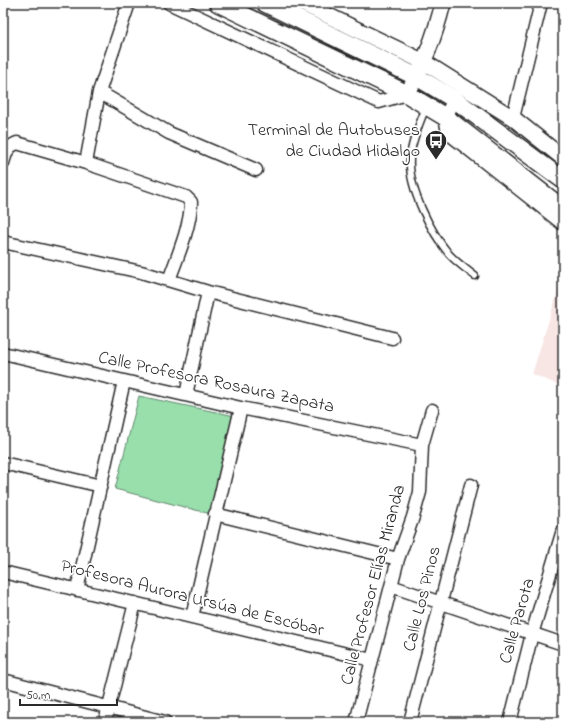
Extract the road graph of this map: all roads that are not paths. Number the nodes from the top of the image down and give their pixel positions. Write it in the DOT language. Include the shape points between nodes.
graph roads {
  1 [pos="129,3"];
  2 [pos="169,3"];
  3 [pos="218,3"];
  4 [pos="265,3"];
  5 [pos="302,3"];
  6 [pos="443,3"];
  7 [pos="541,3"];
  8 [pos="420,69"];
  9 [pos="99,92"];
  10 [pos="407,94"];
  11 [pos="454,99"];
  12 [pos="426,105"];
  13 [pos="446,117"];
  14 [pos="513,118"];
  15 [pos="563,158"];
  16 [pos="3,163"];
  17 [pos="86,163"];
  18 [pos="256,170"];
  19 [pos="563,180"];
  20 [pos="563,208"];
  21 [pos="563,224"];
  22 [pos="3,242"];
  23 [pos="475,276"];
  24 [pos="169,280"];
  25 [pos="208,292"];
  26 [pos="392,338"];
  27 [pos="3,353"];
  28 [pos="124,381"];
  29 [pos="186,395"];
  30 [pos="241,408"];
  31 [pos="432,410"];
  32 [pos="422,445"];
  33 [pos="3,463"];
  34 [pos="471,485"];
  35 [pos="101,486"];
  36 [pos="215,514"];
  37 [pos="563,530"];
  38 [pos="398,559"];
  39 [pos="3,572"];
  40 [pos="391,586"];
  41 [pos="77,590"];
  42 [pos="135,603"];
  43 [pos="440,603"];
  44 [pos="192,617"];
  45 [pos="532,634"];
  46 [pos="563,644"];
  47 [pos="372,660"];
  48 [pos="3,680"];
  49 [pos="108,707"];
  50 [pos="105,722"];
  51 [pos="165,722"];
  52 [pos="356,722"];
  53 [pos="410,722"];
  54 [pos="510,722"];
  1 -- 9 [label="street"];
  2 -- 10 [label="street" via="379,102"];
  3 -- 10 [label="main road"];
  4 -- 8 [label="main road"];
  5 -- 8 [label="street"];
  6 -- 8 [label="street" via="437,29"];
  7 -- 14 [label="street"];
  8 -- 10 [label="street"];
  8 -- 11 [label="main road"];
  8 -- 14 [label="street"];
  9 -- 17 [label="street"];
  9 -- 18 [label="street" via="170,133"];
  10 -- 12 [label="main road"];
  11 -- 13 [label="street"];
  11 -- 19 [label="main road"];
  12 -- 13 [label="main road"];
  12 -- 23 [label="lane" via="410,158 410,174 432,230 450,254"];
  13 -- 20 [label="main road"];
  13 -- 21 [label="street" via="448,133"];
  14 -- 15 [label="street"];
  16 -- 17 [label="street" via="10,146 17,143"];
  17 -- 24 [label="street" via="186,196 191,202 183,241"];
  22 -- 24 [label="street"];
  24 -- 25 [label="street"];
  25 -- 26 [label="street"];
  25 -- 29 [label="street"];
  27 -- 28 [label="street, Calle Profesora Rosaura Zapata"];
  28 -- 29 [label="street, Calle Profesora Rosaura Zapata"];
  28 -- 35 [label="street"];
  29 -- 30 [label="street, Calle Profesora Rosaura Zapata"];
  30 -- 32 [label="street, Calle Profesora Rosaura Zapata"];
  30 -- 36 [label="street"];
  31 -- 32 [label="street, Calle Profesor Elías Miranda"];
  32 -- 38 [label="street, Calle Profesor Elías Miranda" via="420,492"];
  33 -- 35 [label="street"];
  34 -- 43 [label="street, Calle Los Pinos"];
  35 -- 41 [label="street"];
  36 -- 38 [label="street"];
  36 -- 44 [label="street"];
  37 -- 45 [label="street, Calle Parota"];
  38 -- 40 [label="street, Calle Profesor Elías Miranda"];
  39 -- 41 [label="street, Profesora Aurora Ursúa de Escóbar"];
  40 -- 43 [label="street"];
  40 -- 47 [label="street, Calle Profesor Elías Miranda"];
  41 -- 42 [label="street, Profesora Aurora Ursúa de Escóbar"];
  42 -- 44 [label="street, Profesora Aurora Ursúa de Escóbar"];
  42 -- 49 [label="street"];
  43 -- 45 [label="street"];
  43 -- 53 [label="street, Calle Los Pinos"];
  44 -- 47 [label="street, Profesora Aurora Ursúa de Escóbar"];
  45 -- 46 [label="street"];
  45 -- 54 [label="street, Calle Parota"];
  47 -- 52 [label="street, Calle Profesor Elías Miranda"];
  48 -- 49 [label="street"];
  49 -- 50 [label="street"];
  49 -- 51 [label="street"];
}
